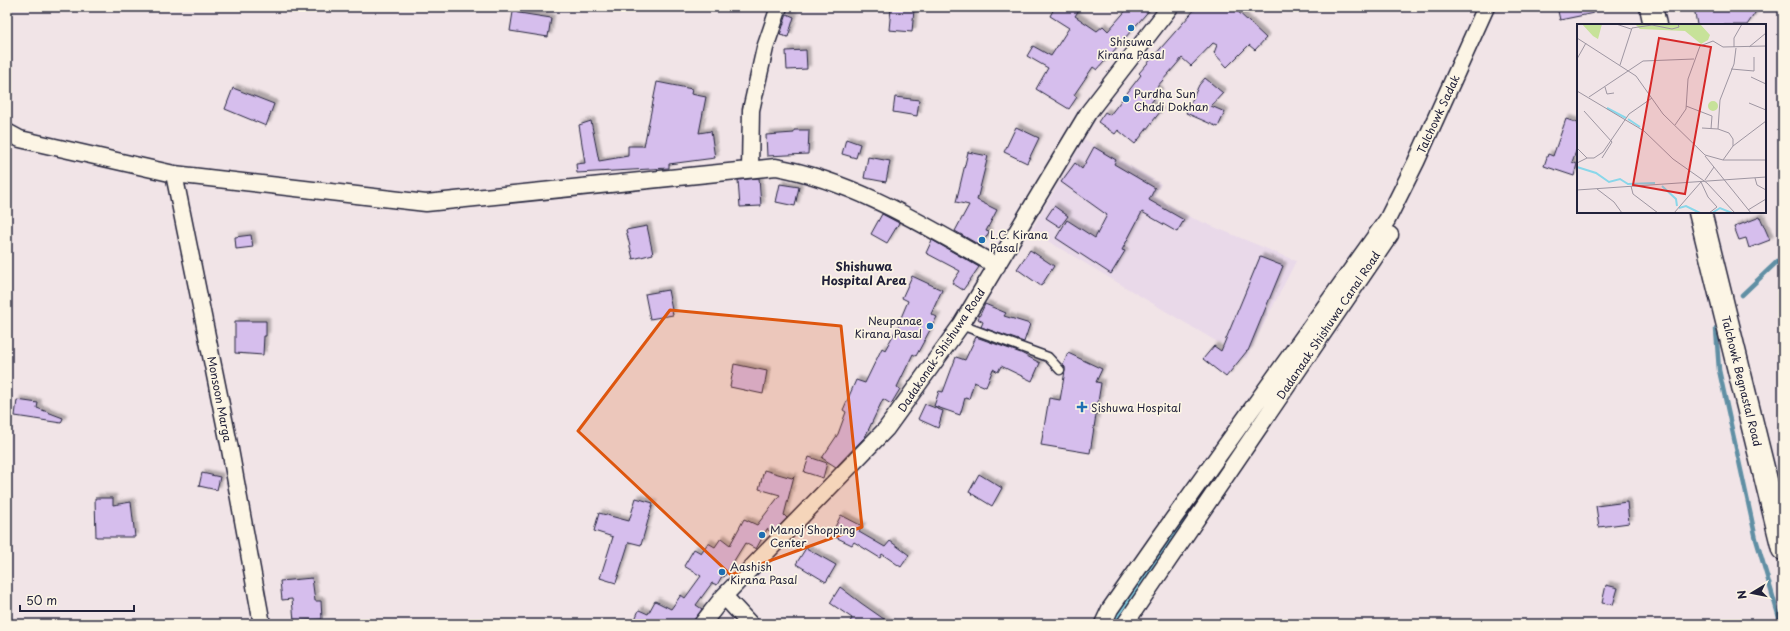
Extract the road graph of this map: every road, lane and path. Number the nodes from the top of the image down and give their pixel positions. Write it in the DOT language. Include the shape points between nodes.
graph roads {
  1 [pos="778,7"];
  2 [pos="1170,7"];
  3 [pos="1486,7"];
  4 [pos="1498,7"];
  5 [pos="1651,7"];
  6 [pos="1655,24"];
  7 [pos="7,132"];
  8 [pos="750,169"];
  9 [pos="174,174"];
  10 [pos="1700,213"];
  11 [pos="1387,220"];
  12 [pos="997,266"];
  13 [pos="961,325"];
  14 [pos="1060,370"];
  15 [pos="1783,549"];
  16 [pos="724,596"];
  17 [pos="262,624"];
  18 [pos="702,624"];
  19 [pos="750,624"];
  20 [pos="1103,624"];
  21 [pos="1125,624"];
  1 -- 8 [label="street" via="764,48 751,110"];
  2 -- 12 [label="street, Dadakonak-Shishuwa Road" via="1088,113"];
  3 -- 11 [label="street, Talchowk Sadak"];
  4 -- 21 [label="street, Dadanaak Shishuwa Canal Road" via="1398,222"];
  5 -- 6 [label="main road"];
  7 -- 9 [label="street" via="20,139"];
  8 -- 9 [label="street" via="426,203"];
  8 -- 12 [label="street" via="776,168 800,172 837,184 874,199"];
  9 -- 17 [label="street, Monsoon Marga" via="229,444"];
  10 -- 15 [label="main road, Talchowk Begnastal Road"];
  11 -- 20 [label="street, Dadanaak Shishuwa Canal Road" via="1152,548 1110,609"];
  12 -- 13 [label="street, Dadakonak-Shishuwa Road"];
  13 -- 14 [label="lane" via="1048,357"];
  13 -- 16 [label="street, Dadakonak-Shishuwa Road" via="886,429"];
  16 -- 18 [label="street, Dadakonak-Shishuwa Road"];
  16 -- 19 [label="street"];
}
